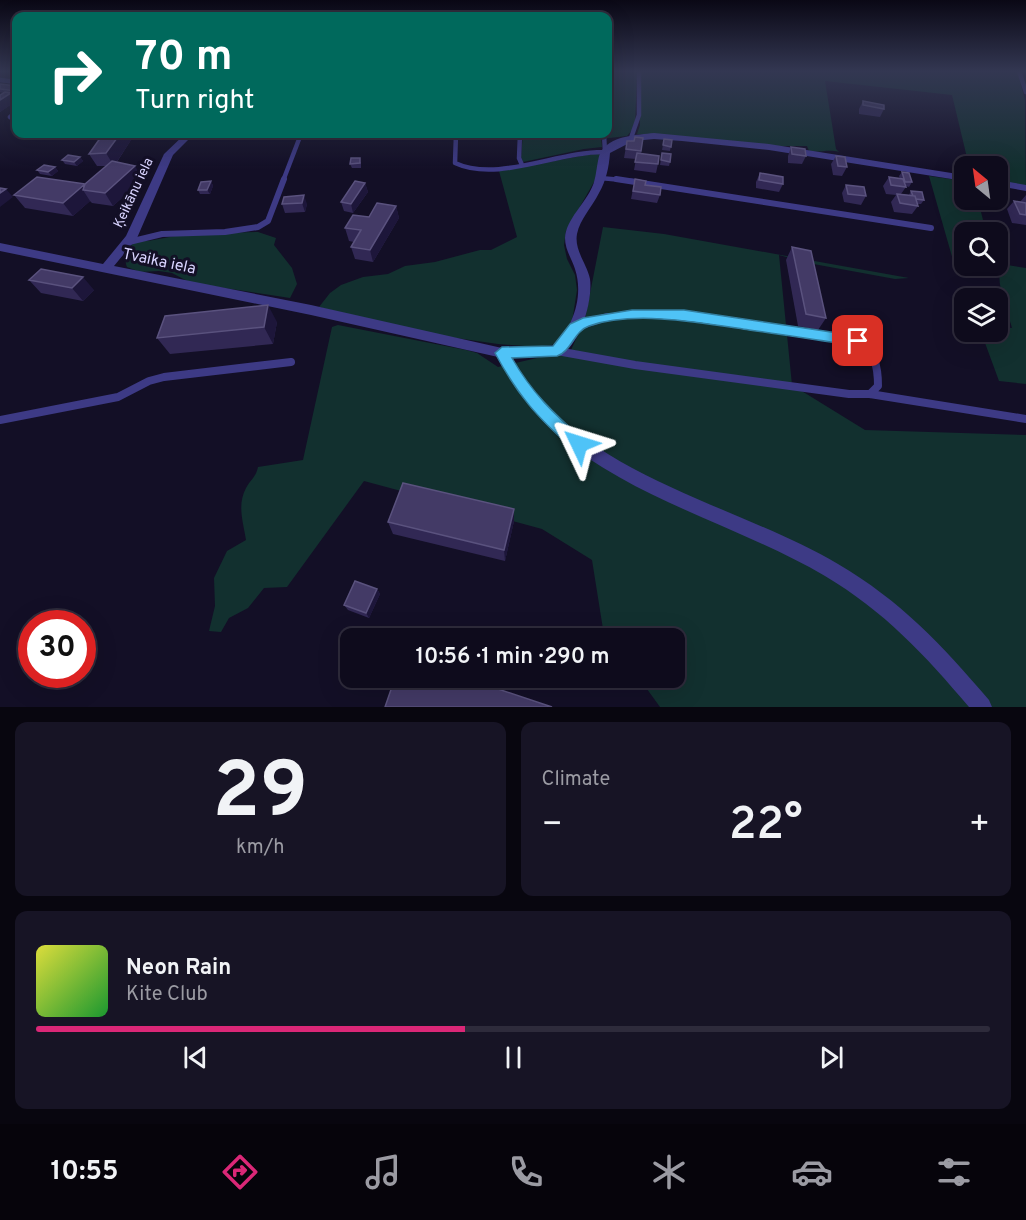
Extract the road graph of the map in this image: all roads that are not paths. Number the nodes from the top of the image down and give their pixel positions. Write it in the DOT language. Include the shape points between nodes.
graph roads {
  1 [pos="639,104"];
  2 [pos="186,138"];
  3 [pos="299,138"];
  4 [pos="456,138"];
  5 [pos="520,138"];
  6 [pos="603,138"];
  7 [pos="631,138"];
  8 [pos="605,152"];
  9 [pos="522,165"];
  10 [pos="954,176"];
  11 [pos="600,178"];
  12 [pos="1008,185"];
  13 [pos="1026,188"];
  14 [pos="931,228"];
  15 [pos="127,243"];
  16 [pos="0,247"];
  17 [pos="106,268"];
  18 [pos="575,327"];
  19 [pos="557,351"];
  20 [pos="502,353"];
  21 [pos="291,362"];
  22 [pos="870,394"];
  23 [pos="1026,418"];
  24 [pos="0,420"];
  25 [pos="981,707"];
  1 -- 7 [label="lane" via="637,131"];
  2 -- 15 [label="street, Ķeikānu iela" via="169,154"];
  3 -- 15 [label="lane" via="264,225 248,231 149,235"];
  4 -- 9 [label="lane" via="454,160 458,166 470,169"];
  5 -- 9 [label="lane"];
  6 -- 8 [label="lane"];
  7 -- 8 [label="street"];
  7 -- 10 [label="street" via="654,136 769,147"];
  8 -- 9 [label="lane" via="584,151"];
  8 -- 11 [label="street"];
  11 -- 14 [label="lane"];
  11 -- 18 [label="street" via="572,234 574,255 585,282"];
  12 -- 13 [label="street"];
  15 -- 17 [label="street, Ķeikānu iela"];
  16 -- 17 [label="street, Tvaika iela"];
  17 -- 20 [label="street, Tvaika iela"];
  18 -- 19 [label="street"];
  18 -- 22 [label="lane" via="621,316 684,315 843,338 865,345 878,364 878,386"];
  19 -- 20 [label="street, Tvaika iela"];
  19 -- 22 [label="lane" via="723,378"];
  20 -- 25 [label="street" via="544,415 579,444 656,488 735,521 830,569 885,606 942,661"];
  21 -- 24 [label="lane" via="164,377 118,397"];
  22 -- 23 [label="lane"];
}
